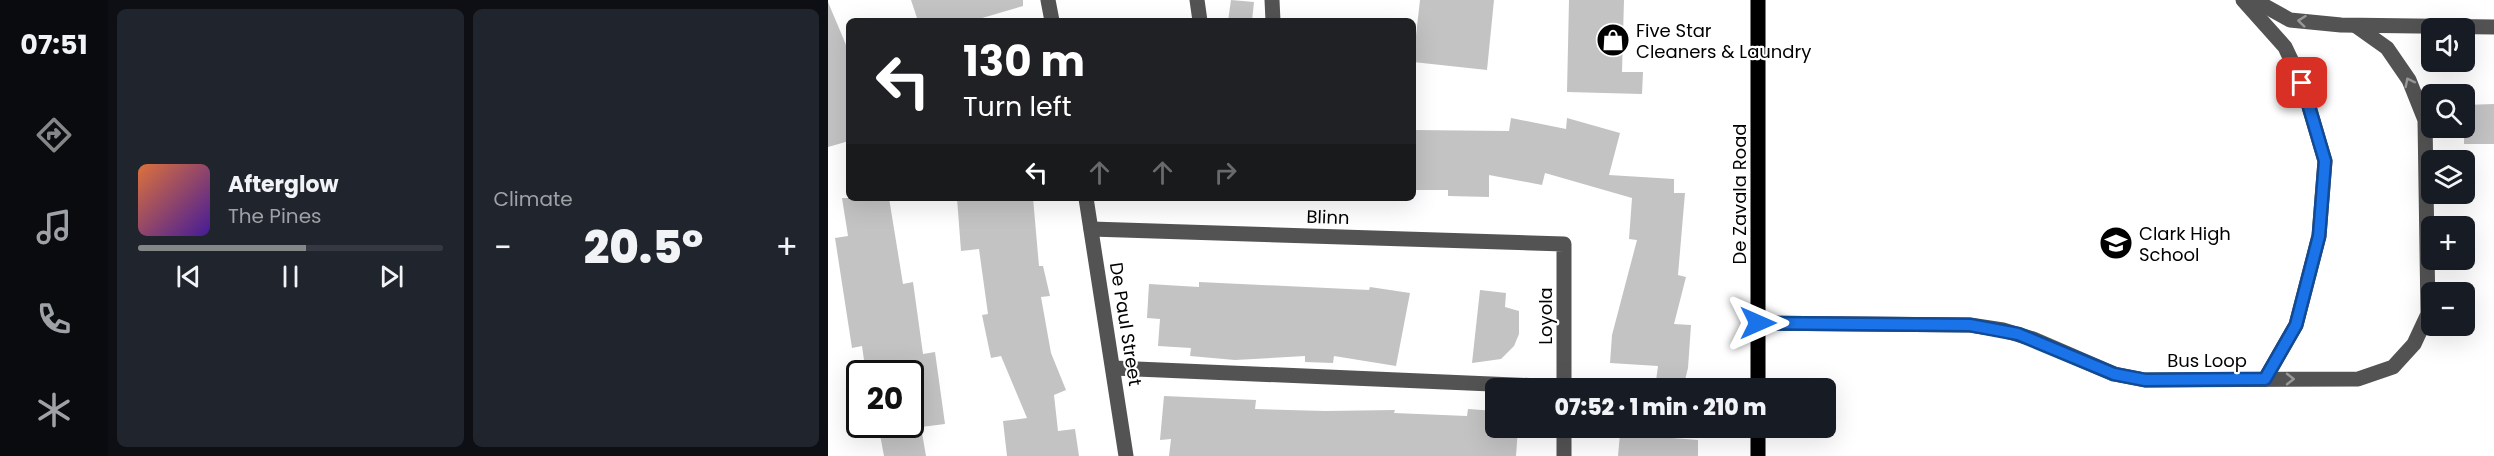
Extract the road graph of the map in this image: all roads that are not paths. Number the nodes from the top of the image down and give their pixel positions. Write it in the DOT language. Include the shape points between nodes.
graph roads {
  1 [pos="1048,0"];
  2 [pos="1197,0"];
  3 [pos="1272,0"];
  4 [pos="1758,0"];
  5 [pos="2243,0"];
  6 [pos="2254,0"];
  7 [pos="1051,18"];
  8 [pos="1200,18"];
  9 [pos="1273,18"];
  10 [pos="2356,26"];
  11 [pos="2494,27"];
  12 [pos="1086,201"];
  13 [pos="1091,229"];
  14 [pos="1564,244"];
  15 [pos="1758,323"];
  16 [pos="1113,368"];
  17 [pos="1564,378"];
  18 [pos="1758,378"];
  19 [pos="2265,379"];
  20 [pos="1485,384"];
  21 [pos="1564,438"];
  22 [pos="1758,438"];
  23 [pos="1126,456"];
  24 [pos="1564,456"];
  25 [pos="1758,456"];
  1 -- 7 [label="street"];
  2 -- 8 [label="street"];
  3 -- 9 [label="street"];
  4 -- 15 [label="main road, De Zavala Road"];
  5 -- 19 [label="street" via="2285,47 2302,83 2325,161 2319,236 2296,325"];
  10 -- 6 [label="street, one-way" via="2290,20"];
  10 -- 11 [label="street"];
  19 -- 10 [label="street, Bus Loop, one-way" via="2358,379 2393,367 2414,344 2428,314 2425,120 2409,80 2387,48"];
  12 -- 13 [label="street, De Paul Street"];
  13 -- 14 [label="street, Blinn"];
  13 -- 16 [label="street, De Paul Street"];
  14 -- 17 [label="street, Loyola"];
  15 -- 18 [label="main road, De Zavala Road"];
  15 -- 19 [label="street, Bus Loop" via="1970,325 2033,339 2114,374 2145,380"];
  16 -- 20 [label="street"];
  16 -- 23 [label="street, De Paul Street"];
  21 -- 24 [label="street"];
  22 -- 25 [label="main road"];
}
